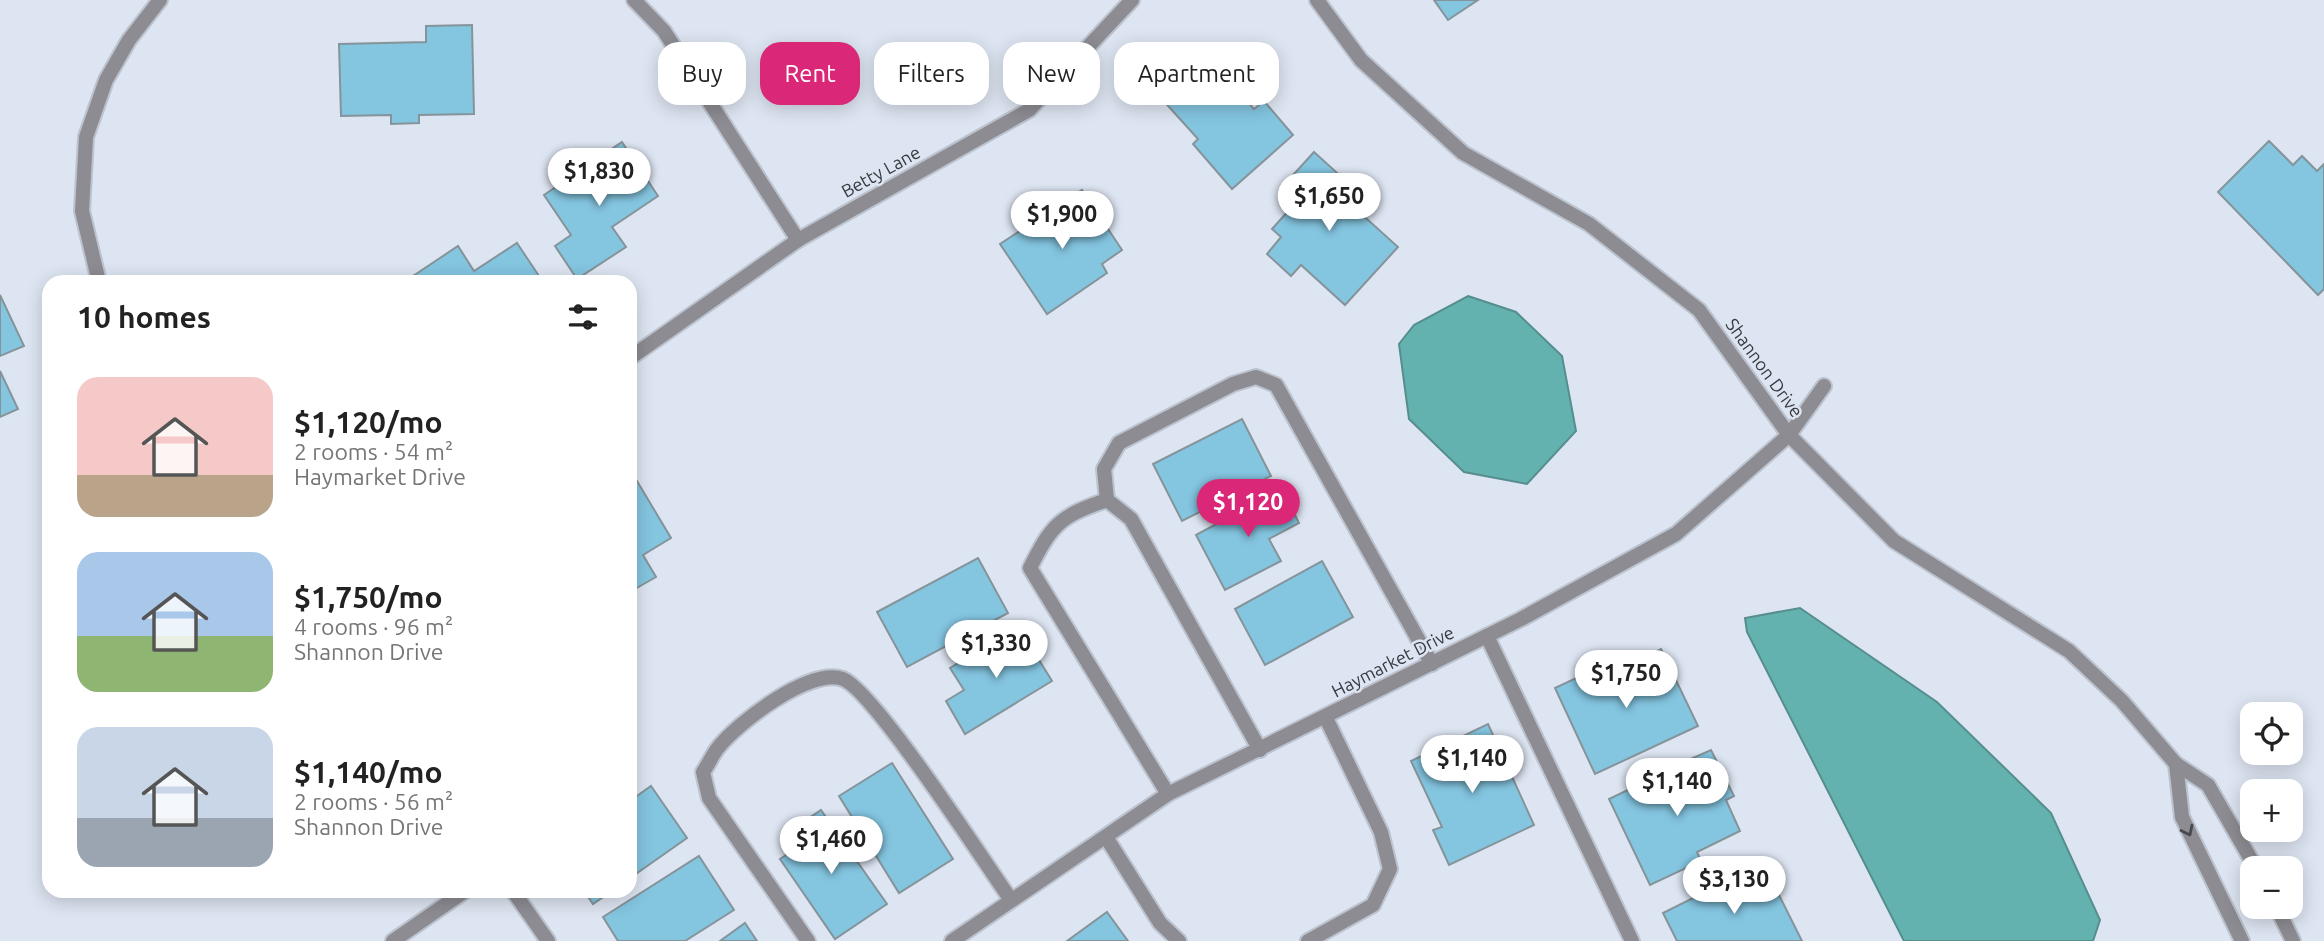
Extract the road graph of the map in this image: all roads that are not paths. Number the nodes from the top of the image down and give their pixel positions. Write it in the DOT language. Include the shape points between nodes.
graph roads {
  1 [pos="160,0"];
  2 [pos="634,0"];
  3 [pos="1132,0"];
  4 [pos="1317,0"];
  5 [pos="798,240"];
  6 [pos="97,275"];
  7 [pos="637,353"];
  8 [pos="1824,386"];
  9 [pos="1789,435"];
  10 [pos="1107,500"];
  11 [pos="1487,636"];
  12 [pos="1432,664"];
  13 [pos="1326,718"];
  14 [pos="1260,750"];
  15 [pos="2176,764"];
  16 [pos="1168,794"];
  17 [pos="1106,837"];
  18 [pos="2249,856"];
  19 [pos="454,898"];
  20 [pos="518,898"];
  21 [pos="1011,900"];
  22 [pos="2282,919"];
  23 [pos="393,941"];
  24 [pos="548,941"];
  25 [pos="808,941"];
  26 [pos="952,941"];
  27 [pos="1179,941"];
  28 [pos="1308,941"];
  29 [pos="1632,941"];
  30 [pos="2242,941"];
  31 [pos="2293,941"];
  1 -- 6 [label="street" via="106,80 86,137 82,211"];
  2 -- 5 [label="street" via="664,31"];
  3 -- 5 [label="street, Betty Lane" via="1029,110"];
  4 -- 9 [label="street, Shannon Drive" via="1361,60 1463,153 1589,224 1699,310"];
  5 -- 7 [label="street, Betty Lane"];
  8 -- 9 [label="street, Haymarket Drive"];
  9 -- 11 [label="street, Haymarket Drive" via="1676,534"];
  9 -- 15 [label="street, Shannon Drive" via="1894,541 2069,651 2122,701"];
  10 -- 12 [label="street" via="1104,469 1119,443 1233,384 1256,377 1276,385"];
  10 -- 14 [label="street" via="1131,519"];
  10 -- 16 [label="street" via="1077,510 1048,532 1030,568"];
  11 -- 12 [label="street, Haymarket Drive"];
  11 -- 29 [label="street"];
  12 -- 13 [label="street, Haymarket Drive"];
  13 -- 14 [label="street, Haymarket Drive"];
  13 -- 28 [label="street" via="1381,832 1390,869 1373,905"];
  14 -- 16 [label="street, Haymarket Drive"];
  15 -- 18 [label="street, Shannon Drive" via="2208,785"];
  15 -- 30 [label="street, one-way" via="2182,817"];
  16 -- 17 [label="street, Haymarket Drive"];
  17 -- 21 [label="street, Haymarket Drive"];
  17 -- 27 [label="street" via="1160,923"];
  19 -- 23 [label="street"];
  20 -- 24 [label="street"];
  21 -- 25 [label="street" via="886,722 845,680 824,675 775,699 718,748 703,772 709,798"];
  21 -- 26 [label="street, Haymarket Drive"];
  22 -- 31 [label="street"];
}
